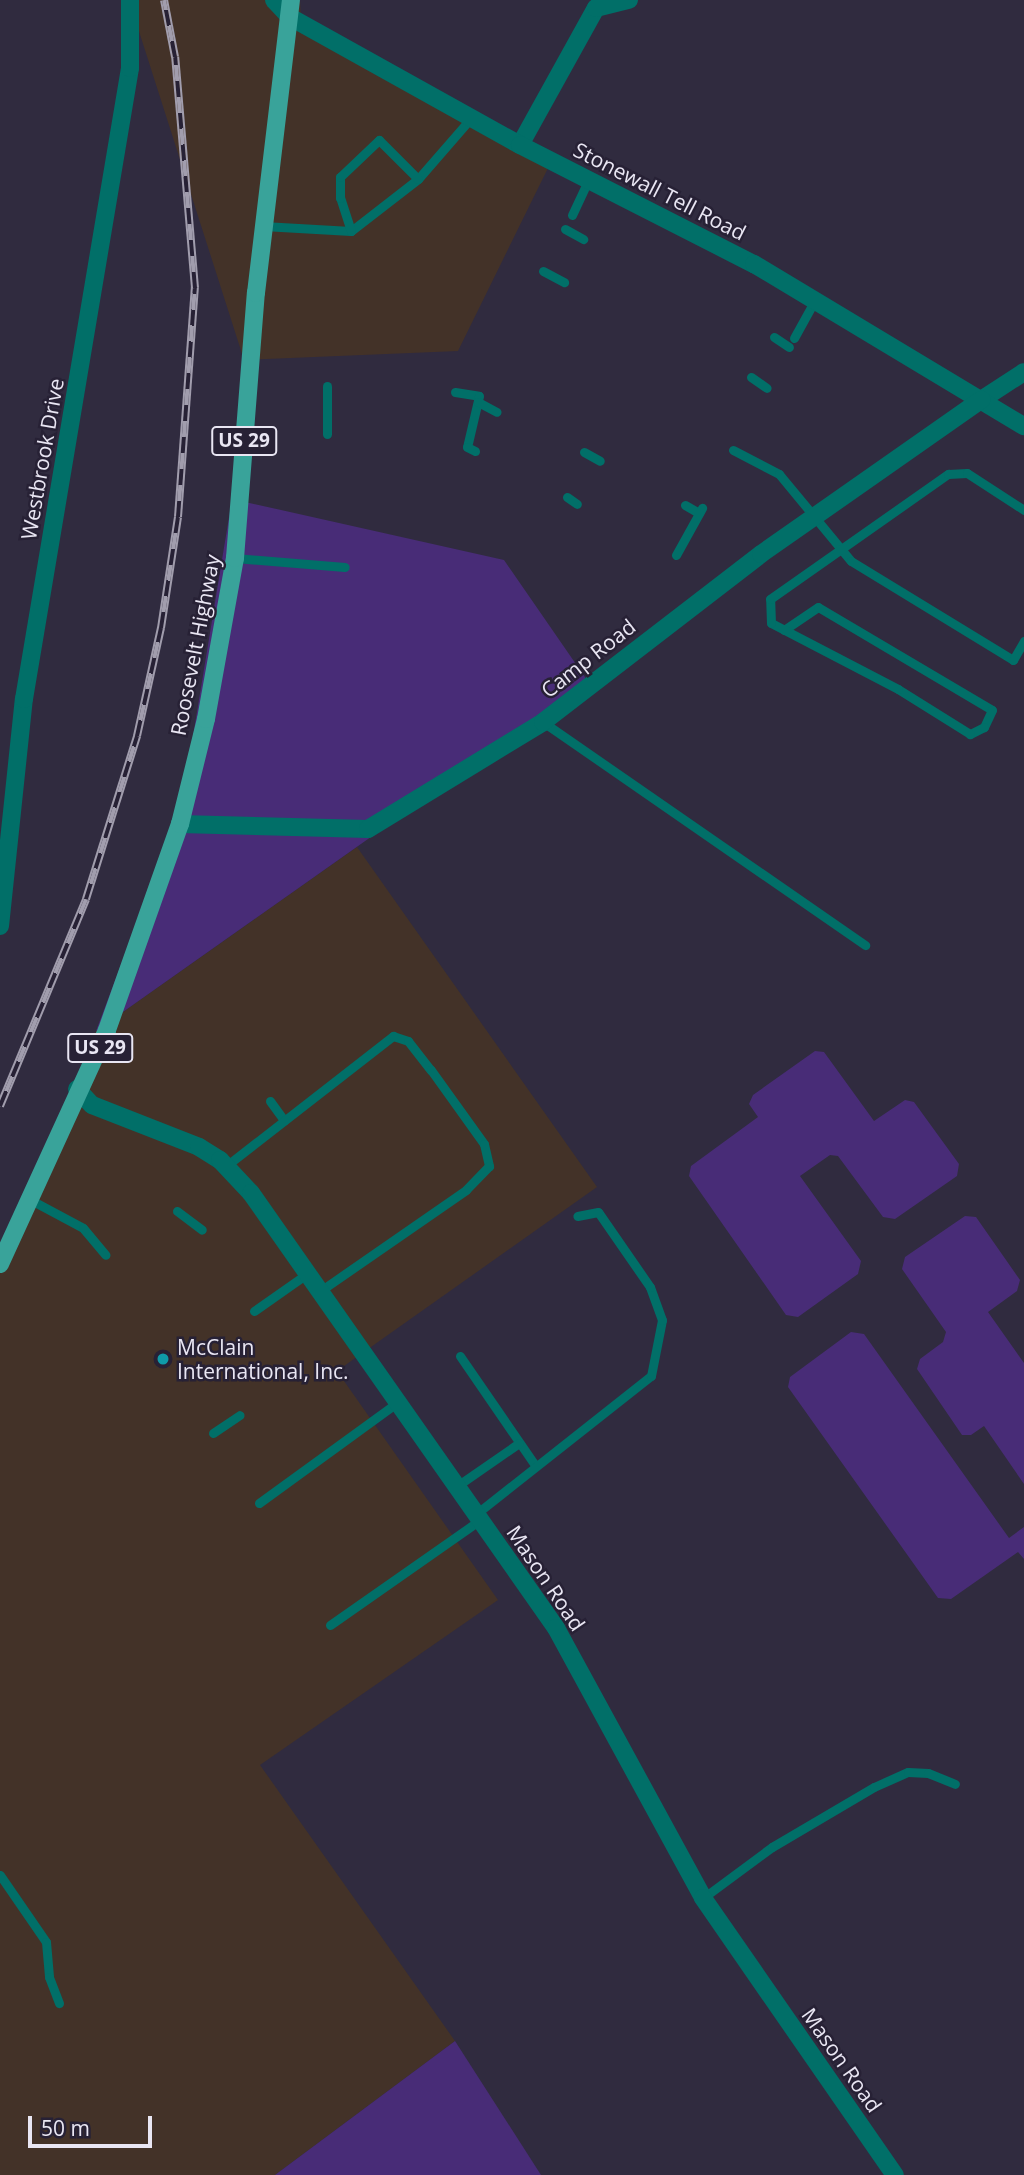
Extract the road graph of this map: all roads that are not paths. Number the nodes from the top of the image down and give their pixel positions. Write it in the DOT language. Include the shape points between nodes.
graph roads {
  1 [pos="130,0"];
  2 [pos="274,0"];
  3 [pos="629,0"];
  4 [pos="290,8"];
  5 [pos="471,118"];
  6 [pos="520,145"];
  7 [pos="418,179"];
  8 [pos="588,180"];
  9 [pos="572,215"];
  10 [pos="263,226"];
  11 [pos="565,229"];
  12 [pos="351,231"];
  13 [pos="583,239"];
  14 [pos="543,271"];
  15 [pos="564,282"];
  16 [pos="815,300"];
  17 [pos="774,337"];
  18 [pos="794,338"];
  19 [pos="789,347"];
  20 [pos="1024,372"];
  21 [pos="751,377"];
  22 [pos="327,386"];
  23 [pos="767,388"];
  24 [pos="456,392"];
  25 [pos="981,400"];
  26 [pos="478,402"];
  27 [pos="497,412"];
  28 [pos="1024,426"];
  29 [pos="327,434"];
  30 [pos="733,450"];
  31 [pos="475,451"];
  32 [pos="584,453"];
  33 [pos="600,461"];
  34 [pos="567,497"];
  35 [pos="577,504"];
  36 [pos="685,505"];
  37 [pos="1024,510"];
  38 [pos="812,518"];
  39 [pos="838,547"];
  40 [pos="676,555"];
  41 [pos="235,558"];
  42 [pos="345,567"];
  43 [pos="784,630"];
  44 [pos="1024,641"];
  45 [pos="543,722"];
  46 [pos="180,824"];
  47 [pos="0,926"];
  48 [pos="865,945"];
  49 [pos="77,1089"];
  50 [pos="270,1101"];
  51 [pos="284,1120"];
  52 [pos="226,1166"];
  53 [pos="28,1199"];
  54 [pos="177,1211"];
  55 [pos="577,1216"];
  56 [pos="202,1230"];
  57 [pos="106,1255"];
  58 [pos="0,1264"];
  59 [pos="308,1273"];
  60 [pos="320,1291"];
  61 [pos="254,1311"];
  62 [pos="460,1356"];
  63 [pos="398,1402"];
  64 [pos="240,1415"];
  65 [pos="213,1433"];
  66 [pos="519,1443"];
  67 [pos="535,1465"];
  68 [pos="457,1486"];
  69 [pos="259,1503"];
  70 [pos="478,1517"];
  71 [pos="330,1625"];
  72 [pos="955,1784"];
  73 [pos="0,1875"];
  74 [pos="703,1898"];
  75 [pos="59,2003"];
  76 [pos="895,2175"];
  1 -- 47 [label="street, Westbrook Drive" via="130,68 24,699"];
  2 -- 4 [label="street, Stonewall Tell Road"];
  3 -- 6 [label="street" via="596,8"];
  4 -- 5 [label="street, Stonewall Tell Road"];
  4 -- 10 [label="main road, Roosevelt Highway / US 29"];
  5 -- 6 [label="street, Stonewall Tell Road"];
  5 -- 7 [label="lane"];
  6 -- 8 [label="street, Stonewall Tell Road"];
  7 -- 12 [label="lane"];
  7 -- 12 [label="lane" via="379,140 340,177 340,198"];
  8 -- 9 [label="lane"];
  8 -- 16 [label="street, Stonewall Tell Road"];
  10 -- 12 [label="lane"];
  10 -- 41 [label="main road, Roosevelt Highway / US 29"];
  11 -- 13 [label="lane"];
  14 -- 15 [label="lane"];
  16 -- 18 [label="lane"];
  16 -- 25 [label="street, Stonewall Tell Road"];
  17 -- 19 [label="lane"];
  20 -- 25 [label="street, Camp Road"];
  21 -- 23 [label="lane"];
  22 -- 29 [label="lane"];
  24 -- 26 [label="lane" via="479,396"];
  25 -- 28 [label="street, Stonewall Tell Road"];
  25 -- 38 [label="street, Camp Road"];
  26 -- 27 [label="lane"];
  26 -- 31 [label="lane" via="467,447"];
  30 -- 38 [label="lane" via="779,474"];
  32 -- 33 [label="lane"];
  34 -- 35 [label="lane"];
  36 -- 40 [label="lane" via="701,510"];
  37 -- 39 [label="lane" via="967,473 948,474"];
  38 -- 39 [label="lane"];
  38 -- 45 [label="street, Camp Road"];
  39 -- 43 [label="lane" via="769,599 771,623"];
  39 -- 44 [label="lane" via="851,561 1013,660"];
  41 -- 42 [label="lane"];
  41 -- 46 [label="main road, Roosevelt Highway / US 29" via="206,719"];
  43 -- 43 [label="lane" via="898,689 970,734 984,727 992,710 818,607"];
  45 -- 46 [label="street, Camp Road" via="368,829"];
  45 -- 48 [label="lane"];
  46 -- 49 [label="main road, Roosevelt Highway / US 29" via="107,1030"];
  49 -- 52 [label="street, Mason Road" via="92,1105 199,1147"];
  49 -- 53 [label="main road, Roosevelt Highway / US 29"];
  50 -- 51 [label="lane"];
  51 -- 52 [label="lane"];
  51 -- 60 [label="lane" via="393,1036 408,1041 431,1070 484,1144 489,1166 466,1189"];
  52 -- 59 [label="street, Mason Road"];
  53 -- 57 [label="lane" via="83,1228"];
  53 -- 58 [label="main road, Roosevelt Highway / US 29"];
  54 -- 56 [label="lane"];
  55 -- 67 [label="lane" via="598,1212 650,1287 662,1320 651,1376"];
  59 -- 60 [label="street, Mason Road"];
  59 -- 61 [label="lane"];
  60 -- 63 [label="street, Mason Road"];
  62 -- 66 [label="lane"];
  63 -- 68 [label="street, Mason Road"];
  63 -- 69 [label="lane"];
  64 -- 65 [label="lane"];
  66 -- 67 [label="lane"];
  66 -- 68 [label="lane"];
  67 -- 70 [label="lane"];
  68 -- 70 [label="street, Mason Road"];
  70 -- 71 [label="lane"];
  70 -- 74 [label="street, Mason Road" via="556,1628"];
  72 -- 74 [label="lane" via="928,1773 908,1772 874,1787 772,1847"];
  73 -- 75 [label="lane" via="46,1942 49,1977"];
  74 -- 76 [label="street, Mason Road"];
}
